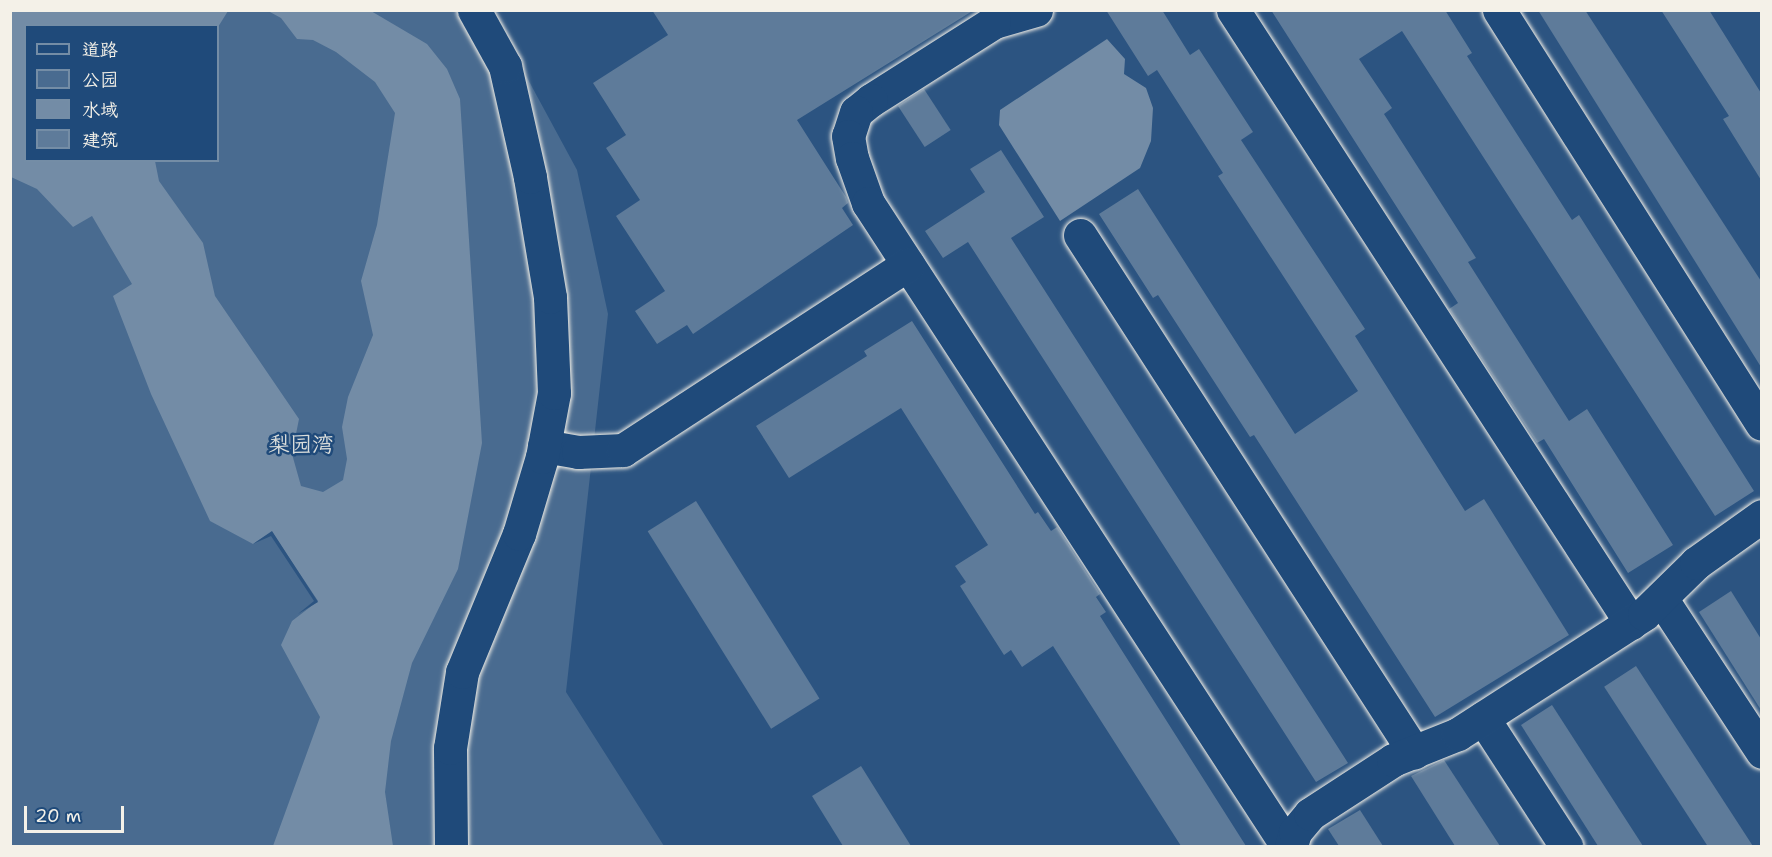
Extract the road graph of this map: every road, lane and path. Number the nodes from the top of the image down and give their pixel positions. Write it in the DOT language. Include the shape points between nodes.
graph roads {
  1 [pos="474,10"];
  2 [pos="1036,10"];
  3 [pos="1233,10"];
  4 [pos="1499,10"];
  5 [pos="1080,235"];
  6 [pos="908,264"];
  7 [pos="1761,424"];
  8 [pos="544,446"];
  9 [pos="1761,516"];
  10 [pos="1661,598"];
  11 [pos="1631,622"];
  12 [pos="1483,718"];
  13 [pos="1414,752"];
  14 [pos="1761,752"];
  15 [pos="451,846"];
  16 [pos="1289,846"];
  17 [pos="1566,846"];
  1 -- 8 [label="street" via="506,66 550,297 554,393"];
  2 -- 6 [label="street" via="994,22 856,112 848,136 859,181"];
  3 -- 11 [label="street"];
  4 -- 7 [label="street"];
  5 -- 13 [label="street"];
  6 -- 8 [label="street" via="622,450 578,452"];
  6 -- 16 [label="street"];
  8 -- 15 [label="street" via="519,534 462,672 450,748"];
  9 -- 10 [label="street" via="1696,563"];
  10 -- 11 [label="street"];
  10 -- 14 [label="street"];
  11 -- 12 [label="street"];
  12 -- 13 [label="street"];
  12 -- 17 [label="street"];
  13 -- 16 [label="street" via="1393,760 1310,814 1294,832"];
}
